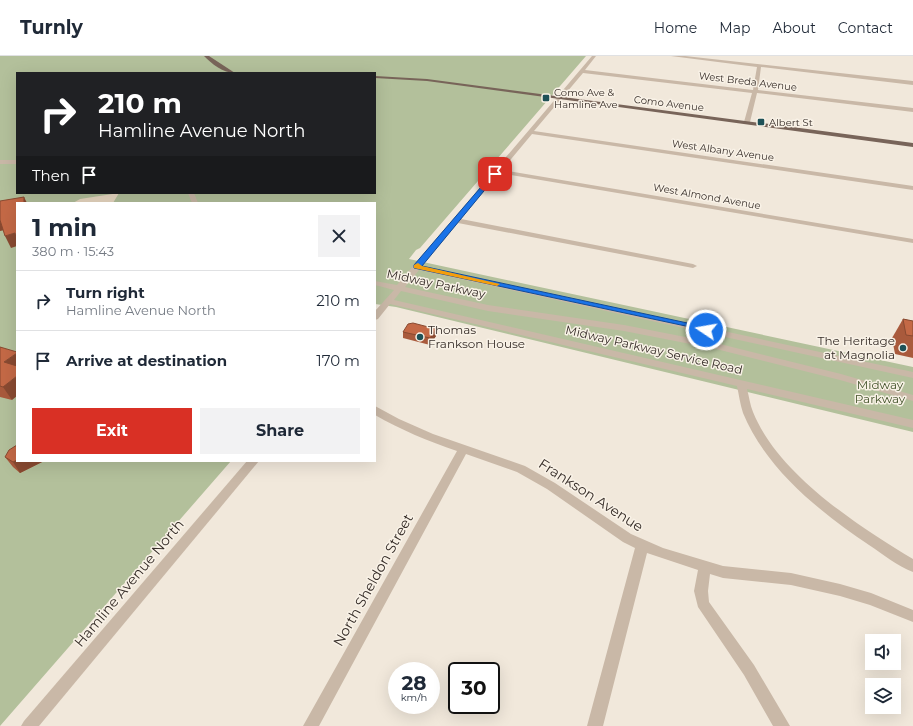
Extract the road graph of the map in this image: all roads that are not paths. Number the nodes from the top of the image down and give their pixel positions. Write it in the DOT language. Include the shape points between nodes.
graph roads {
  1 [pos="206,56"];
  2 [pos="594,56"];
  3 [pos="673,56"];
  4 [pos="759,66"];
  5 [pos="582,71"];
  6 [pos="231,72"];
  7 [pos="376,77"];
  8 [pos="913,82"];
  9 [pos="755,91"];
  10 [pos="560,98"];
  11 [pos="913,110"];
  12 [pos="747,122"];
  13 [pos="531,132"];
  14 [pos="913,144"];
  15 [pos="0,162"];
  16 [pos="16,162"];
  17 [pos="498,171"];
  18 [pos="913,188"];
  19 [pos="456,220"];
  20 [pos="913,241"];
  21 [pos="693,266"];
  22 [pos="417,267"];
  23 [pos="376,283"];
  24 [pos="400,288"];
  25 [pos="388,301"];
  26 [pos="376,316"];
  27 [pos="913,375"];
  28 [pos="741,384"];
  29 [pos="913,398"];
  30 [pos="376,411"];
  31 [pos="913,424"];
  32 [pos="463,449"];
  33 [pos="252,462"];
  34 [pos="642,546"];
  35 [pos="913,566"];
  36 [pos="705,568"];
  37 [pos="913,616"];
  38 [pos="29,726"];
  39 [pos="311,726"];
  40 [pos="595,726"];
  41 [pos="782,726"];
  1 -- 6 [label="main road"];
  2 -- 5 [label="street"];
  3 -- 4 [label="street"];
  4 -- 8 [label="street"];
  4 -- 9 [label="street"];
  5 -- 9 [label="street, West Breda Avenue"];
  5 -- 10 [label="street"];
  7 -- 10 [label="main road, Como Avenue" via="418,79"];
  9 -- 11 [label="street, West Breda Avenue"];
  9 -- 12 [label="street"];
  10 -- 12 [label="main road, Como Avenue"];
  10 -- 13 [label="street"];
  12 -- 14 [label="main road, Como Avenue"];
  13 -- 17 [label="street"];
  13 -- 18 [label="street, West Albany Avenue"];
  15 -- 16 [label="street"];
  17 -- 19 [label="street"];
  17 -- 20 [label="street, West Almond Avenue"];
  19 -- 21 [label="street"];
  19 -- 22 [label="street"];
  22 -- 24 [label="street"];
  22 -- 27 [label="street"];
  23 -- 24 [label="street, Midway Parkway"];
  24 -- 25 [label="street"];
  24 -- 29 [label="street, Midway Parkway" via="488,308 624,328 716,346"];
  25 -- 26 [label="street"];
  25 -- 28 [label="street, Midway Parkway Service Road"];
  28 -- 31 [label="street, Midway Parkway Service Road"];
  28 -- 35 [label="street" via="754,423 765,442 794,478 846,523"];
  30 -- 32 [label="street, Frankson Avenue" via="409,429"];
  32 -- 34 [label="street, Frankson Avenue" via="504,461 527,472 607,526"];
  32 -- 39 [label="street, North Sheldon Street"];
  33 -- 38 [label="street, Hamline Avenue North"];
  34 -- 36 [label="street, Frankson Avenue"];
  34 -- 40 [label="street"];
  36 -- 37 [label="street, Frankson Avenue" via="791,579 827,587"];
  36 -- 41 [label="street" via="701,591 703,603 749,670"];
}
